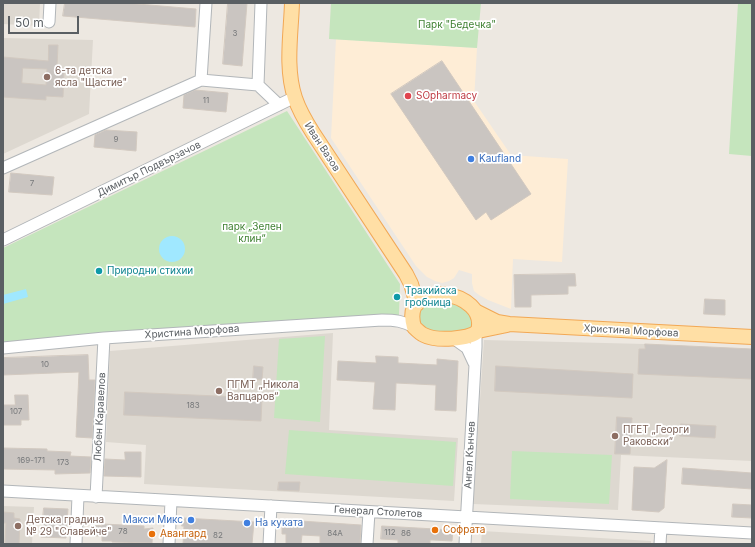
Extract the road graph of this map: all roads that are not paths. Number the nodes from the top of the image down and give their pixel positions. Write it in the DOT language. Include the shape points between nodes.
graph roads {
  1 [pos="50,3"];
  2 [pos="206,3"];
  3 [pos="261,3"];
  4 [pos="292,3"];
  5 [pos="49,22"];
  6 [pos="201,80"];
  7 [pos="258,85"];
  8 [pos="295,97"];
  9 [pos="279,105"];
  10 [pos="3,168"];
  11 [pos="3,240"];
  12 [pos="406,274"];
  13 [pos="436,293"];
  14 [pos="416,306"];
  15 [pos="477,312"];
  16 [pos="382,320"];
  17 [pos="509,324"];
  18 [pos="414,327"];
  19 [pos="477,333"];
  20 [pos="752,337"];
  21 [pos="104,338"];
  22 [pos="453,338"];
  23 [pos="3,348"];
  24 [pos="475,366"];
  25 [pos="3,492"];
  26 [pos="78,496"];
  27 [pos="96,497"];
  28 [pos="171,501"];
  29 [pos="271,506"];
  30 [pos="369,512"];
  31 [pos="467,517"];
  32 [pos="661,528"];
  33 [pos="752,533"];
  34 [pos="76,544"];
  35 [pos="169,544"];
  36 [pos="269,544"];
  37 [pos="367,544"];
  38 [pos="465,544"];
  39 [pos="660,544"];
  1 -- 5 [label="street"];
  2 -- 6 [label="street"];
  3 -- 7 [label="street"];
  4 -- 8 [label="main road, Иван Вазов" via="289,55"];
  6 -- 7 [label="street"];
  6 -- 10 [label="street"];
  7 -- 9 [label="street"];
  8 -- 9 [label="street, Димитър Подвързачов"];
  8 -- 12 [label="main road, Иван Вазов" via="313,133"];
  9 -- 11 [label="street, Димитър Подвързачов"];
  12 -- 13 [label="main road, Иван Вазов" via="422,287"];
  12 -- 14 [label="main road, Иван Вазов"];
  13 -- 14 [label="main road" via="422,298"];
  13 -- 15 [label="main road" via="463,300"];
  14 -- 16 [label="street, Христина Морфова" via="398,316"];
  14 -- 18 [label="main road" via="412,316"];
  15 -- 17 [label="main road, Христина Морфова" via="497,322"];
  15 -- 19 [label="main road"];
  16 -- 18 [label="street, Христина Морфова" via="398,320"];
  16 -- 21 [label="street, Христина Морфова"];
  17 -- 19 [label="main road, Христина Морфова"];
  17 -- 20 [label="main road, Христина Морфова"];
  18 -- 22 [label="main road" via="431,338"];
  19 -- 22 [label="main road"];
  19 -- 24 [label="street, Ангел Кънчев"];
  21 -- 23 [label="street, Христина Морфова"];
  21 -- 27 [label="street, Любен Каравелов"];
  22 -- 24 [label="street, Ангел Кънчев" via="467,348"];
  24 -- 31 [label="street, Ангел Кънчев"];
  25 -- 26 [label="street, Генерал Столетов"];
  26 -- 27 [label="street, Генерал Столетов"];
  26 -- 34 [label="street"];
  27 -- 28 [label="street, Генерал Столетов"];
  28 -- 29 [label="street, Генерал Столетов"];
  28 -- 35 [label="street"];
  29 -- 30 [label="street, Генерал Столетов"];
  29 -- 36 [label="street"];
  30 -- 31 [label="street, Генерал Столетов"];
  30 -- 37 [label="street"];
  31 -- 32 [label="street, Генерал Столетов"];
  31 -- 38 [label="street, Ангел Кънчев"];
  32 -- 33 [label="street, Генерал Столетов"];
  32 -- 39 [label="street"];
}
